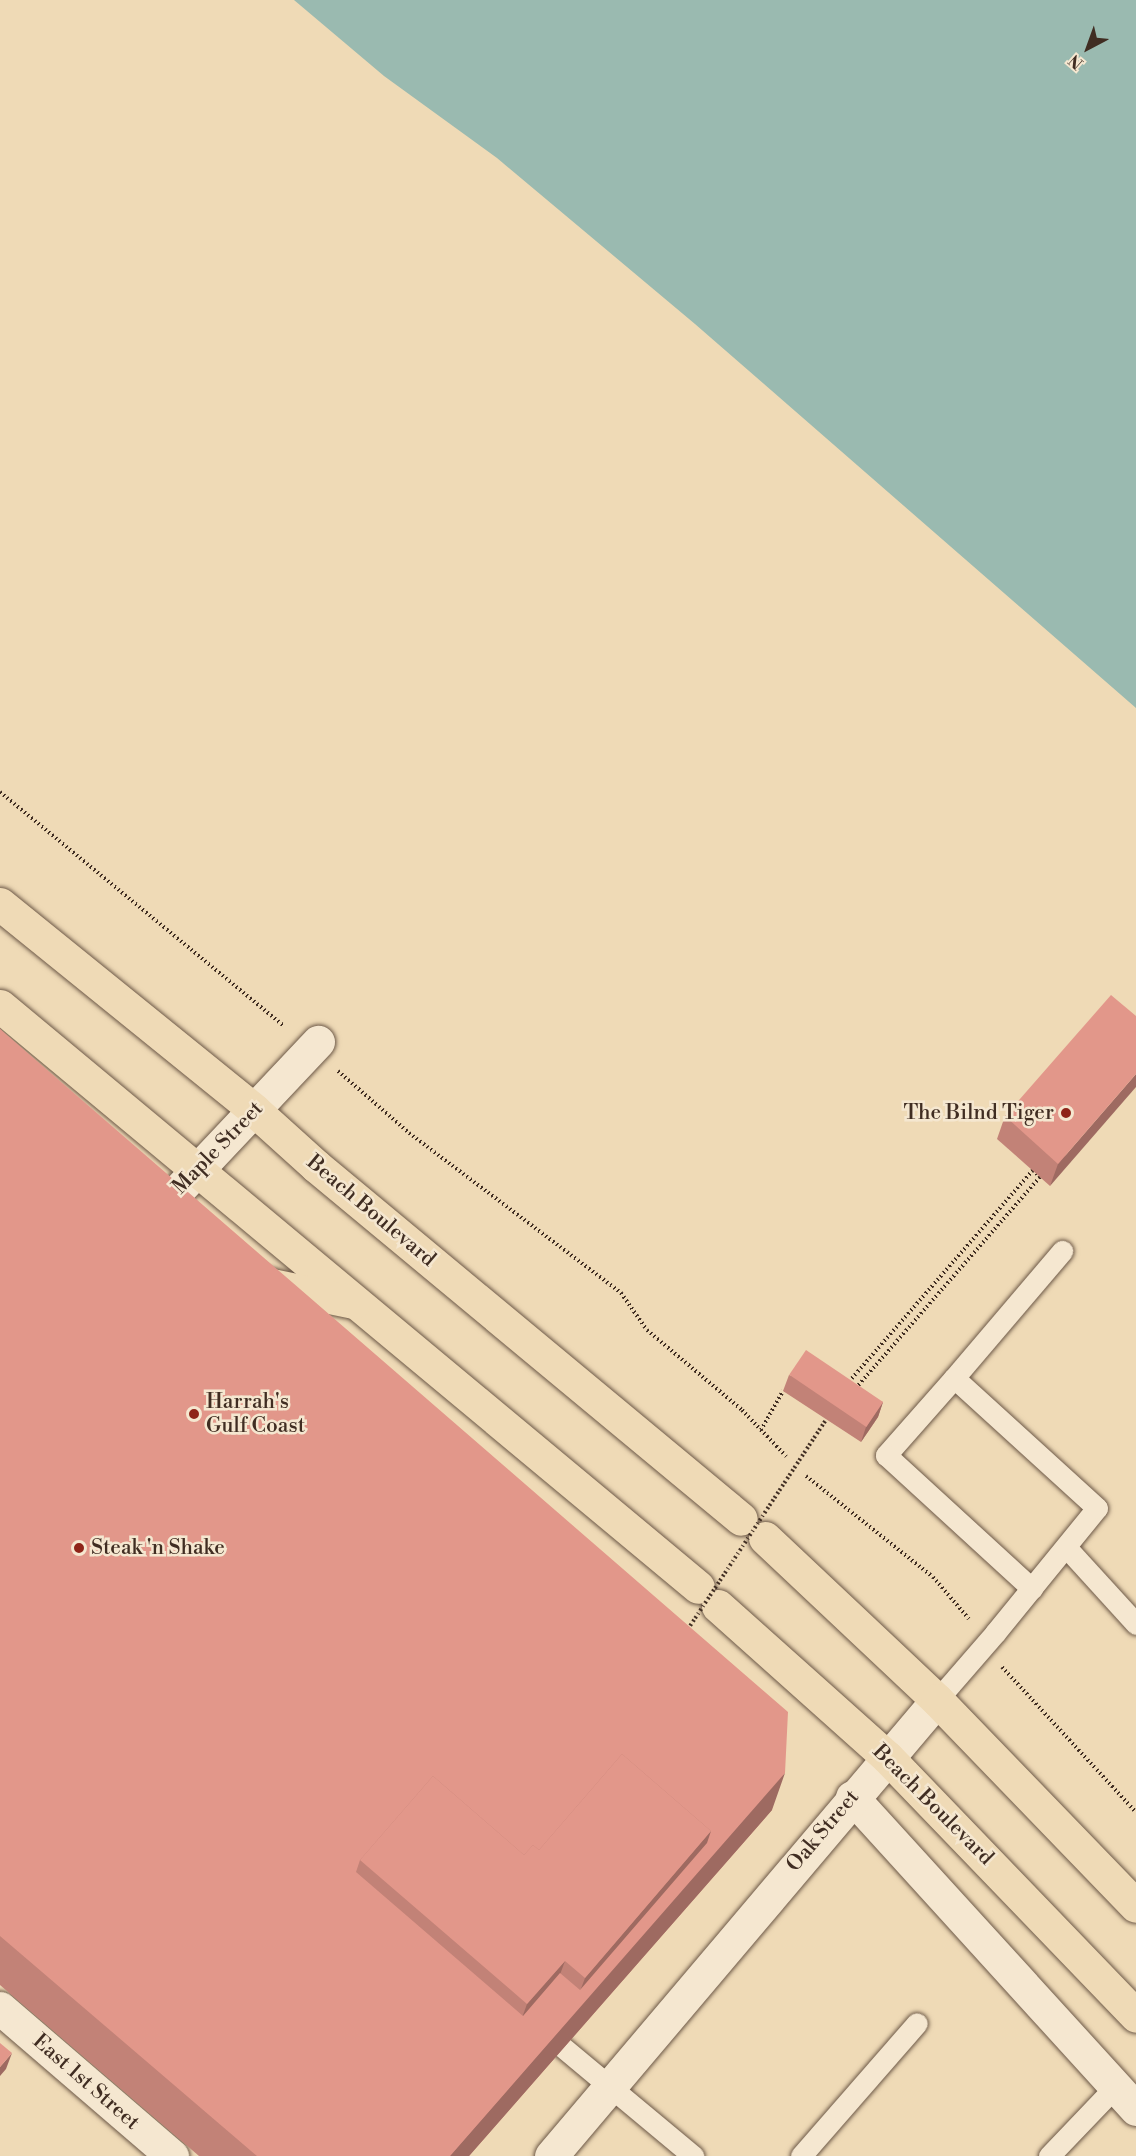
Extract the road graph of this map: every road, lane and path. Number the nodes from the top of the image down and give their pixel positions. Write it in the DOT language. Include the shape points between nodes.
graph roads {
  1 [pos="0,792"];
  2 [pos="0,904"];
  3 [pos="0,1006"];
  4 [pos="305,1038"];
  5 [pos="342,1074"];
  6 [pos="254,1110"];
  7 [pos="196,1168"];
  8 [pos="128,1245"];
  9 [pos="1062,1251"];
  10 [pos="222,1276"];
  11 [pos="360,1303"];
  12 [pos="954,1378"];
  13 [pos="783,1390"];
  14 [pos="840,1392"];
  15 [pos="826,1420"];
  16 [pos="761,1430"];
  17 [pos="786,1456"];
  18 [pos="806,1476"];
  19 [pos="1066,1547"];
  20 [pos="1032,1588"];
  21 [pos="971,1622"];
  22 [pos="1136,1624"];
  23 [pos="686,1633"];
  24 [pos="1003,1668"];
  25 [pos="937,1700"];
  26 [pos="887,1757"];
  27 [pos="852,1797"];
  28 [pos="1136,1812"];
  29 [pos="1136,1906"];
  30 [pos="0,2008"];
  31 [pos="1136,2016"];
  32 [pos="917,2023"];
  33 [pos="535,2024"];
  34 [pos="610,2086"];
  35 [pos="1126,2098"];
  36 [pos="172,2156"];
  37 [pos="551,2156"];
  38 [pos="693,2156"];
  39 [pos="801,2156"];
  40 [pos="1049,2156"];
  1 -- 4 [label="path"];
  2 -- 6 [label="main road, Beach Boulevard"];
  3 -- 7 [label="main road, Beach Boulevard"];
  4 -- 6 [label="street, Maple Street"];
  5 -- 16 [label="path" via="409,1133 621,1293 647,1330"];
  6 -- 7 [label="street, Maple Street"];
  6 -- 25 [label="main road, Beach Boulevard" via="316,1166 753,1528"];
  7 -- 8 [label="street, Maple Street"];
  7 -- 11 [label="main road, Beach Boulevard"];
  9 -- 12 [label="lane"];
  10 -- 11 [label="main road"];
  11 -- 26 [label="main road, Beach Boulevard" via="708,1597"];
  12 -- 19 [label="lane, Oak Street" via="1098,1508"];
  12 -- 20 [label="lane" via="886,1455"];
  13 -- 16 [label="path"];
  14 -- 14 [label="path" via="886,1339 1033,1170 1040,1178 848,1397"];
  15 -- 23 [label="path, bridge"];
  16 -- 17 [label="path"];
  18 -- 21 [label="path" via="933,1577"];
  19 -- 20 [label="lane, Oak Street"];
  19 -- 22 [label="lane"];
  20 -- 25 [label="lane, Oak Street"];
  24 -- 28 [label="path"];
  25 -- 26 [label="street, Oak Street"];
  25 -- 29 [label="main road, Beach Boulevard"];
  26 -- 27 [label="street, Oak Street"];
  26 -- 31 [label="main road, Beach Boulevard"];
  27 -- 34 [label="street, Oak Street"];
  27 -- 35 [label="street"];
  30 -- 36 [label="street, East 1st Street"];
  32 -- 39 [label="lane"];
  33 -- 34 [label="lane"];
  34 -- 37 [label="street, Oak Street"];
  34 -- 38 [label="lane"];
  35 -- 40 [label="lane"];
}
